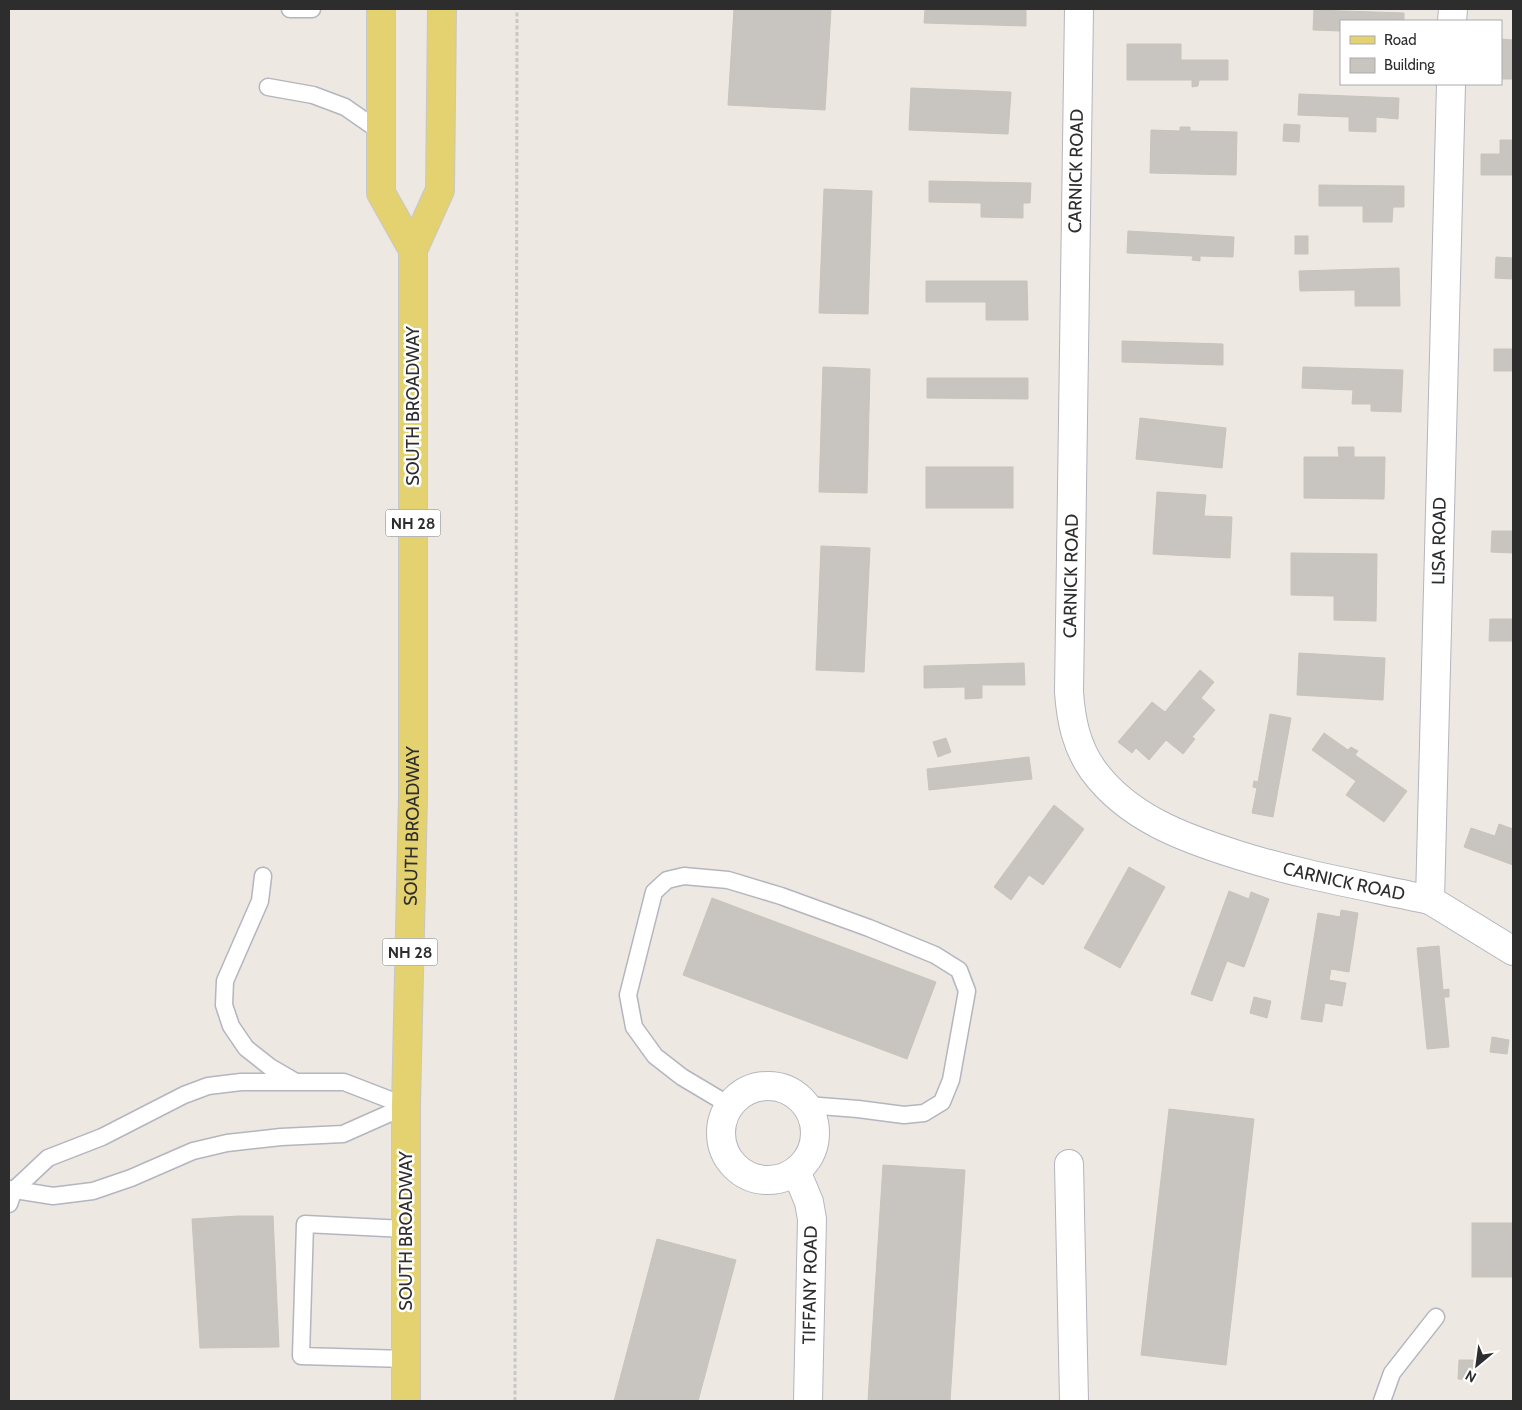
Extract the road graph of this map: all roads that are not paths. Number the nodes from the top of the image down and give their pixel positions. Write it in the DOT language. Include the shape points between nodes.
graph roads {
  1 [pos="290,9"];
  2 [pos="312,9"];
  3 [pos="381,9"];
  4 [pos="442,9"];
  5 [pos="1079,9"];
  6 [pos="1451,85"];
  7 [pos="268,87"];
  8 [pos="381,132"];
  9 [pos="413,250"];
  10 [pos="263,876"];
  11 [pos="1430,900"];
  12 [pos="1513,951"];
  13 [pos="294,1081"];
  14 [pos="729,1105"];
  15 [pos="406,1106"];
  16 [pos="807,1106"];
  17 [pos="1069,1164"];
  18 [pos="796,1171"];
  19 [pos="11,1194"];
  20 [pos="405,1229"];
  21 [pos="1436,1317"];
  22 [pos="406,1359"];
  23 [pos="406,1401"];
  24 [pos="808,1401"];
  25 [pos="1074,1401"];
  26 [pos="1382,1401"];
  1 -- 2 [label="lane"];
  3 -- 8 [label="main road, SOUTH BROADWAY / NH 28"];
  4 -- 9 [label="main road, SOUTH BROADWAY / NH 28" via="440,190"];
  5 -- 11 [label="street, CARNICK ROAD" via="1069,692 1071,719 1080,748 1112,792 1135,811 1168,830 1282,869"];
  6 -- 11 [label="street, LISA ROAD"];
  7 -- 8 [label="lane" via="313,95 345,107"];
  8 -- 9 [label="main road, SOUTH BROADWAY / NH 28" via="381,193"];
  9 -- 15 [label="main road, SOUTH BROADWAY / NH 28" via="413,797"];
  10 -- 13 [label="lane" via="260,901 225,980 224,1005 231,1026 246,1048"];
  11 -- 12 [label="street"];
  13 -- 15 [label="lane" via="344,1082"];
  13 -- 19 [label="lane" via="208,1086 184,1095 102,1137 48,1158"];
  14 -- 16 [label="street" via="753,1087 768,1085 783,1087"];
  14 -- 16 [label="lane" via="682,1077 655,1056 634,1027 628,995 654,892 667,880 684,876 728,880 781,896 869,928 959,970 967,991 951,1080 942,1102 924,1113 904,1115"];
  14 -- 18 [label="street" via="720,1135 732,1164 757,1179 771,1180"];
  15 -- 19 [label="lane" via="343,1134 227,1142 193,1151 93,1191 53,1196"];
  15 -- 20 [label="main road, SOUTH BROADWAY / NH 28"];
  16 -- 18 [label="street" via="814,1119 816,1134 813,1149"];
  17 -- 25 [label="street"];
  18 -- 24 [label="street, TIFFANY ROAD" via="812,1219"];
  20 -- 22 [label="main road, SOUTH BROADWAY / NH 28"];
  20 -- 22 [label="lane" via="305,1224 301,1356"];
  21 -- 26 [label="lane" via="1392,1373"];
  22 -- 23 [label="main road, SOUTH BROADWAY / NH 28"];
}
